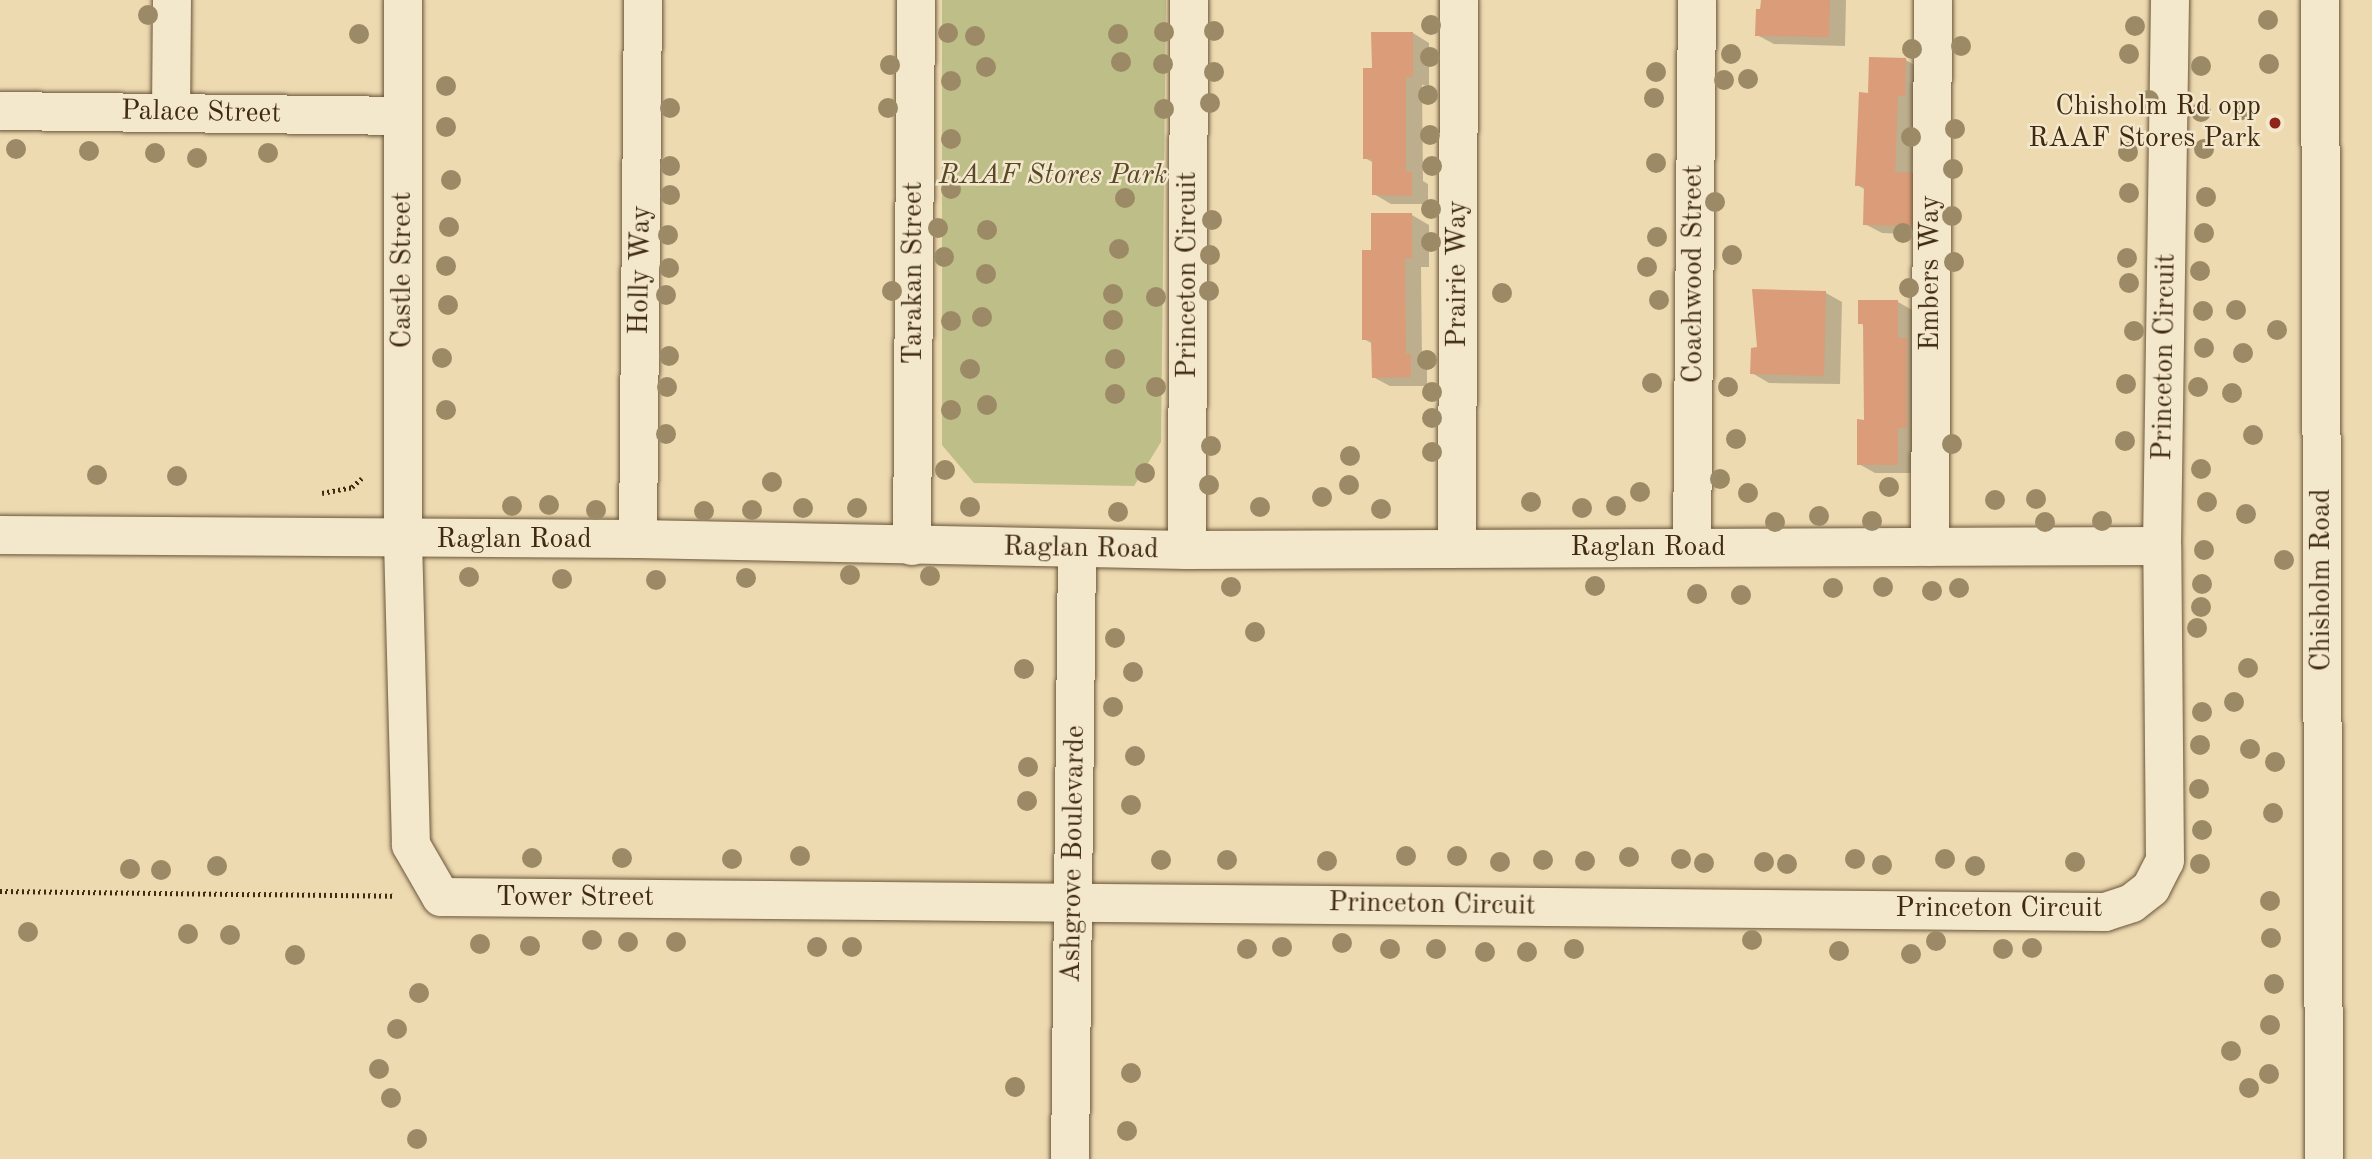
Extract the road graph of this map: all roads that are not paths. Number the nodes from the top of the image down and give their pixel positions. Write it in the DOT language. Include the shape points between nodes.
graph roads {
  1 [pos="172,0"];
  2 [pos="403,0"];
  3 [pos="643,0"];
  4 [pos="916,0"];
  5 [pos="1189,0"];
  6 [pos="1460,0"];
  7 [pos="1697,0"];
  8 [pos="1933,0"];
  9 [pos="2170,0"];
  10 [pos="2320,0"];
  11 [pos="0,110"];
  12 [pos="171,113"];
  13 [pos="402,116"];
  14 [pos="0,535"];
  15 [pos="638,539"];
  16 [pos="403,540"];
  17 [pos="912,546"];
  18 [pos="2162,546"];
  19 [pos="1930,547"];
  20 [pos="1077,548"];
  21 [pos="1457,548"];
  22 [pos="1692,548"];
  23 [pos="1187,550"];
  24 [pos="1075,901"];
  25 [pos="1070,1159"];
  26 [pos="2324,1159"];
  1 -- 12 [label="street"];
  2 -- 13 [label="street, Castle Street"];
  3 -- 15 [label="street, Holly Way"];
  4 -- 17 [label="street, Tarakan Street"];
  5 -- 23 [label="street, Princeton Circuit"];
  6 -- 21 [label="street, Prairie Way"];
  7 -- 22 [label="street, Coachwood Street"];
  8 -- 19 [label="street, Embers Way"];
  9 -- 18 [label="street, Princeton Circuit"];
  10 -- 26 [label="street, Chisholm Road"];
  11 -- 12 [label="street, Palace Street"];
  12 -- 13 [label="street, Palace Street"];
  13 -- 16 [label="street, Castle Street"];
  14 -- 16 [label="street, Raglan Road"];
  15 -- 16 [label="street, Raglan Road"];
  15 -- 17 [label="street, Raglan Road"];
  16 -- 24 [label="street, Tower Street" via="411,845 441,897"];
  17 -- 20 [label="street, Raglan Road"];
  18 -- 19 [label="street, Raglan Road"];
  18 -- 24 [label="street, Princeton Circuit" via="2165,861 2151,888 2105,912"];
  19 -- 22 [label="street, Raglan Road"];
  20 -- 23 [label="street, Raglan Road"];
  20 -- 24 [label="street, Ashgrove Boulevarde"];
  21 -- 22 [label="street, Raglan Road"];
  21 -- 23 [label="street, Raglan Road"];
  24 -- 25 [label="street, Ashgrove Boulevarde"];
}
